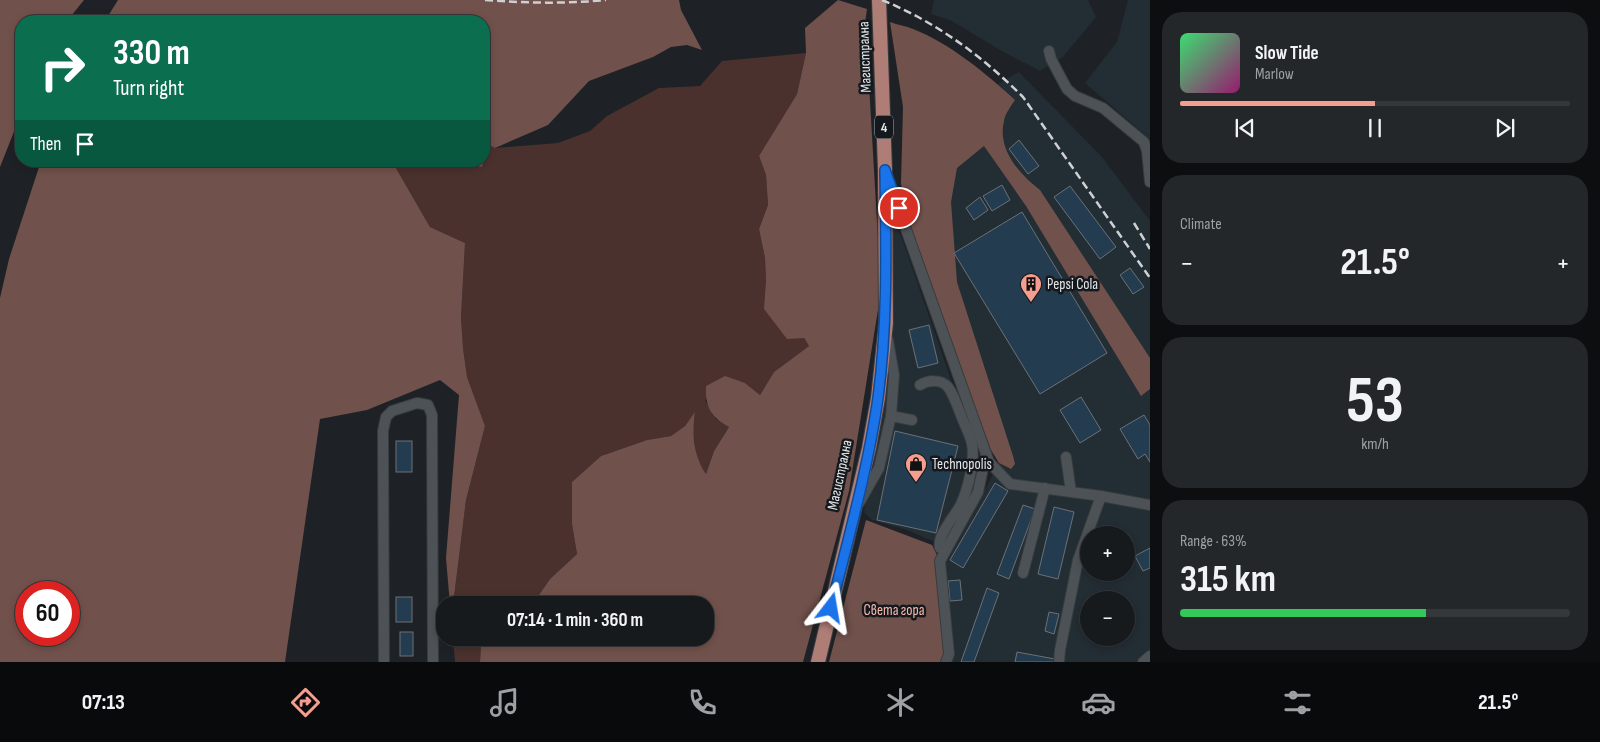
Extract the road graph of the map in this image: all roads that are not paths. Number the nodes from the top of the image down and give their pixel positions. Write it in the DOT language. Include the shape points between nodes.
graph roads {
  1 [pos="878,0"];
  2 [pos="1049,51"];
  3 [pos="885,170"];
  4 [pos="1150,182"];
  5 [pos="886,293"];
  6 [pos="886,323"];
  7 [pos="920,385"];
  8 [pos="891,416"];
  9 [pos="912,420"];
  10 [pos="986,453"];
  11 [pos="1066,457"];
  12 [pos="1044,488"];
  13 [pos="1071,492"];
  14 [pos="1100,496"];
  15 [pos="1150,506"];
  16 [pos="856,508"];
  17 [pos="946,550"];
  18 [pos="1023,573"];
  19 [pos="1150,656"];
  20 [pos="384,662"];
  21 [pos="433,662"];
  22 [pos="813,662"];
  23 [pos="818,662"];
  24 [pos="946,662"];
  25 [pos="1059,662"];
  26 [pos="1143,662"];
  1 -- 3 [label="main road, Магистрална / 4"];
  2 -- 4 [label="street" via="1067,89 1074,96 1103,108 1144,142"];
  3 -- 5 [label="main road, Магистрална / 4"];
  3 -- 10 [label="street"];
  5 -- 6 [label="main road, Магистрална / 4"];
  5 -- 22 [label="main road, Магистрална / 4" via="864,447"];
  6 -- 8 [label="street" via="894,375"];
  6 -- 16 [label="main road, Магистрална / 4" via="878,398"];
  7 -- 17 [label="street" via="936,381 946,385 952,392 972,444 970,471 961,505 939,542 940,548"];
  8 -- 9 [label="street"];
  8 -- 16 [label="street" via="879,468"];
  10 -- 12 [label="street" via="989,462 1010,484"];
  10 -- 17 [label="street" via="978,492"];
  11 -- 13 [label="street"];
  12 -- 13 [label="street"];
  12 -- 18 [label="street"];
  13 -- 14 [label="street"];
  14 -- 15 [label="street"];
  14 -- 25 [label="street" via="1078,560"];
  16 -- 23 [label="main road, Магистрална / 4"];
  17 -- 24 [label="street" via="940,561 949,654"];
  19 -- 26 [label="street"];
  20 -- 21 [label="street" via="383,431 386,417 392,411 417,403 428,405 432,415"];
}
